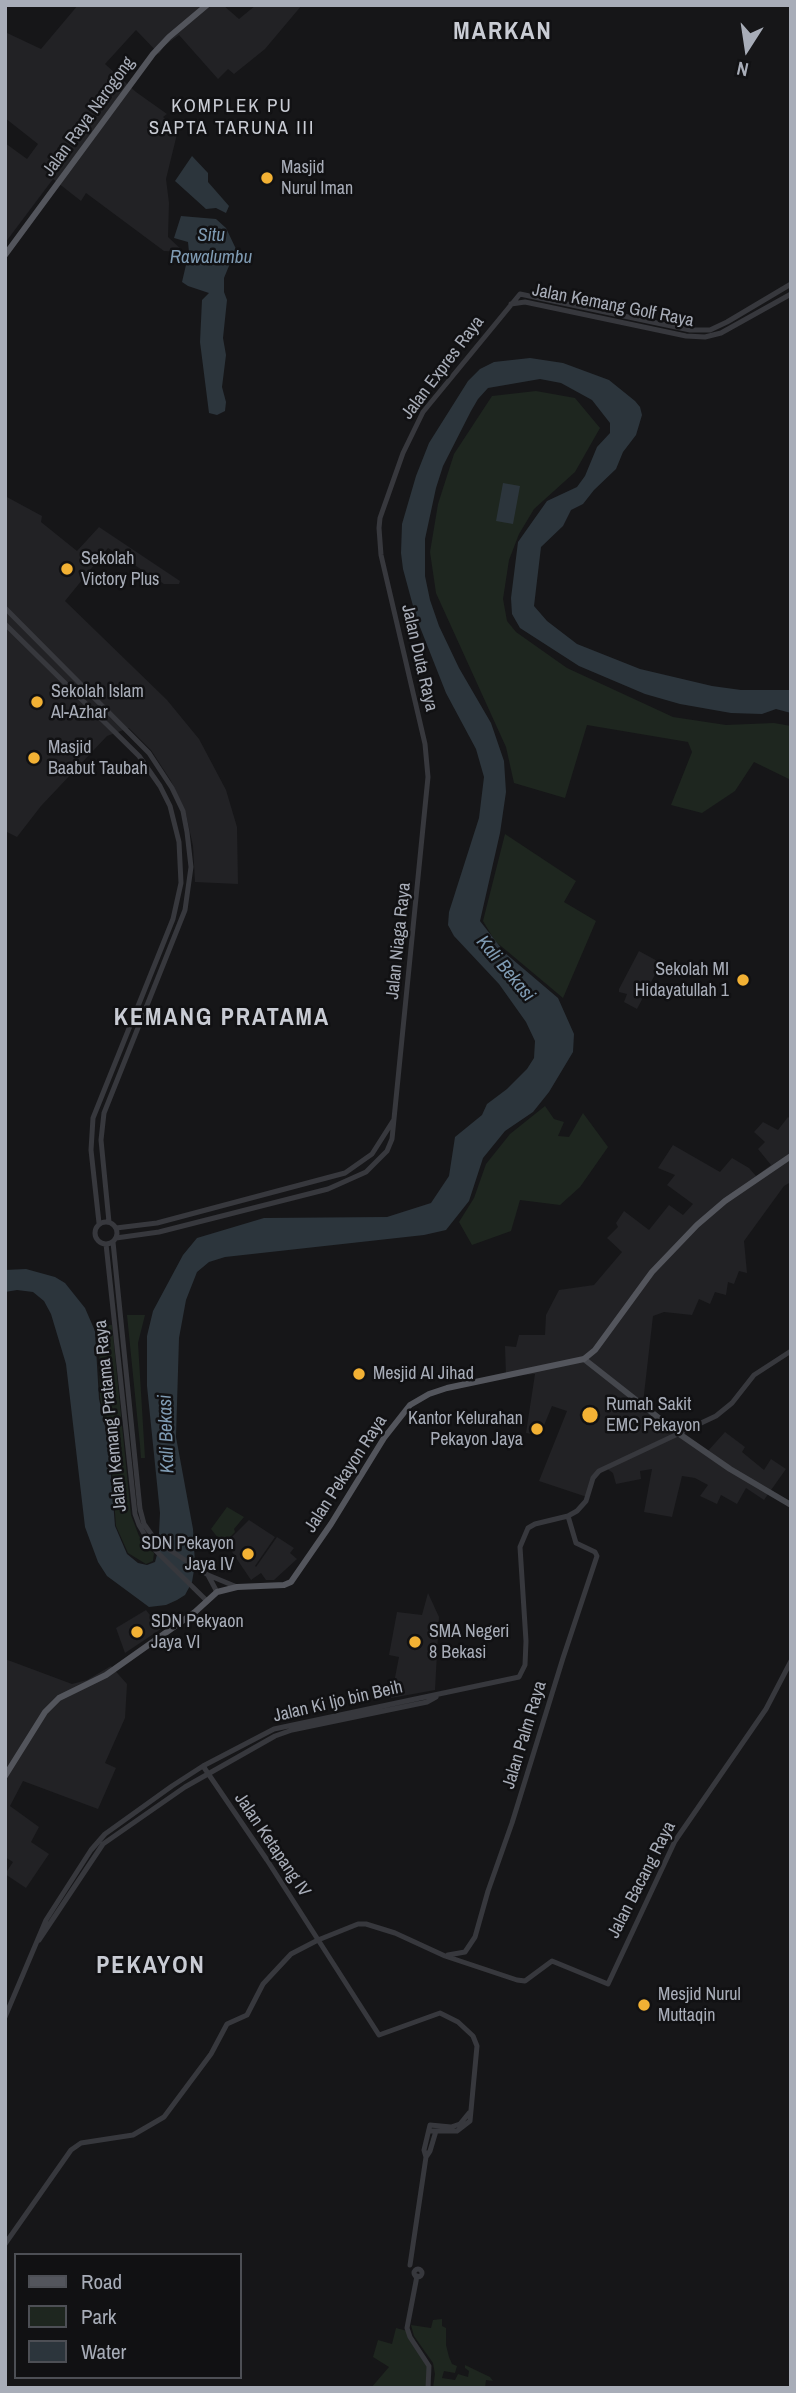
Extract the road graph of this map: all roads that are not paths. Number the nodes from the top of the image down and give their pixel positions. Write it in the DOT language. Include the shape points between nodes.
graph roads {
  1 [pos="207,5"];
  2 [pos="5,255"];
  3 [pos="791,284"];
  4 [pos="530,295"];
  5 [pos="788,295"];
  6 [pos="509,304"];
  7 [pos="670,329"];
  8 [pos="381,555"];
  9 [pos="5,608"];
  10 [pos="5,624"];
  11 [pos="428,767"];
  12 [pos="394,1118"];
  13 [pos="791,1156"];
  14 [pos="109,1222"];
  15 [pos="99,1223"];
  16 [pos="116,1228"];
  17 [pos="112,1241"];
  18 [pos="791,1350"];
  19 [pos="584,1359"];
  20 [pos="678,1433"];
  21 [pos="791,1505"];
  22 [pos="568,1516"];
  23 [pos="207,1574"];
  24 [pos="237,1587"];
  25 [pos="217,1592"];
  26 [pos="207,1601"];
  27 [pos="791,1661"];
  28 [pos="438,1695"];
  29 [pos="203,1766"];
  30 [pos="208,1774"];
  31 [pos="5,1776"];
  32 [pos="39,1940"];
  33 [pos="318,1940"];
  34 [pos="445,1956"];
  35 [pos="5,2017"];
  36 [pos="5,2244"];
  37 [pos="410,2265"];
  38 [pos="417,2276"];
  39 [pos="428,2388"];
  1 -- 2 [label="main road, Jalan Raya Narogong" via="153,54"];
  3 -- 7 [label="street, Jalan Kemang Golf Raya" via="710,330"];
  4 -- 6 [label="street, Jalan Expres Raya" via="518,295"];
  4 -- 7 [label="street, Jalan Kemang Golf Raya"];
  5 -- 7 [label="street, Jalan Kemang Golf Raya" via="712,336 696,337"];
  6 -- 7 [label="street, Jalan Kemang Golf Raya" via="525,302"];
  6 -- 8 [label="street, Jalan Expres Raya" via="418,419 380,518"];
  8 -- 11 [label="street, Jalan Duta Raya"];
  9 -- 14 [label="street" via="149,753 172,788 187,832 191,867 185,909 104,1113 101,1140"];
  10 -- 15 [label="street" via="139,755 170,806 179,842 181,883 173,919 93,1118 91,1150"];
  11 -- 12 [label="street, Jalan Niaga Raya"];
  12 -- 16 [label="street, Jalan Niaga Raya" via="372,1154 345,1173 157,1223"];
  12 -- 17 [label="street, Jalan Niaga Raya" via="387,1151 357,1178"];
  13 -- 19 [label="main road" via="697,1225 652,1272"];
  14 -- 15 [label="street"];
  14 -- 16 [label="street"];
  15 -- 17 [label="street" via="94,1235 99,1242"];
  16 -- 17 [label="street"];
  17 -- 23 [label="street, Jalan Kemang Pratama Raya" via="140,1508 156,1541"];
  17 -- 26 [label="street, Jalan Kemang Pratama Raya" via="133,1506 152,1547"];
  18 -- 20 [label="street" via="754,1375 724,1410"];
  19 -- 20 [label="main road"];
  19 -- 24 [label="main road, Jalan Pekayon Raya" via="420,1398 390,1429 295,1578 284,1585"];
  20 -- 21 [label="main road"];
  20 -- 22 [label="street" via="599,1471 586,1501"];
  22 -- 28 [label="street, Jalan Ki Ijo bin Beih" via="535,1524 522,1538 526,1633 522,1673"];
  22 -- 34 [label="street, Jalan Palm Raya" via="576,1543 597,1556 475,1937 465,1952"];
  23 -- 24 [label="street, Jalan Kemang Pratama Raya"];
  23 -- 25 [label="street, Jalan Kemang Pratama Raya"];
  24 -- 25 [label="main road, Jalan Pekayon Raya"];
  25 -- 26 [label="main road, Jalan Pekayon Raya"];
  26 -- 31 [label="main road, Jalan Pekayon Raya" via="106,1675 59,1698"];
  27 -- 34 [label="street, Jalan Bacang Raya" via="766,1709 676,1840 608,1984 556,1961 523,1982"];
  28 -- 29 [label="street, Jalan Ki Ijo bin Beih" via="275,1729"];
  28 -- 30 [label="street, Jalan Ki Ijo bin Beih" via="426,1702 292,1730"];
  29 -- 30 [label="street, Jalan Ketapang IV"];
  29 -- 32 [label="street, Jalan Ki Ijo bin Beih" via="99,1840 46,1920"];
  30 -- 32 [label="street, Jalan Ki Ijo bin Beih" via="103,1843"];
  30 -- 33 [label="street, Jalan Ketapang IV"];
  32 -- 35 [label="street, Jalan Ki Ijo bin Beih"];
  33 -- 34 [label="street" via="366,1924"];
  33 -- 36 [label="street" via="285,1959 263,1984 247,2015 227,2024 212,2054 164,2117 133,2135 81,2143 71,2150"];
  33 -- 37 [label="street, Jalan Ketapang IV" via="379,2035 440,2013 458,2022 477,2046 470,2111 456,2126 434,2129"];
  38 -- 39 [label="street" via="407,2322 409,2334 429,2366"];
}
